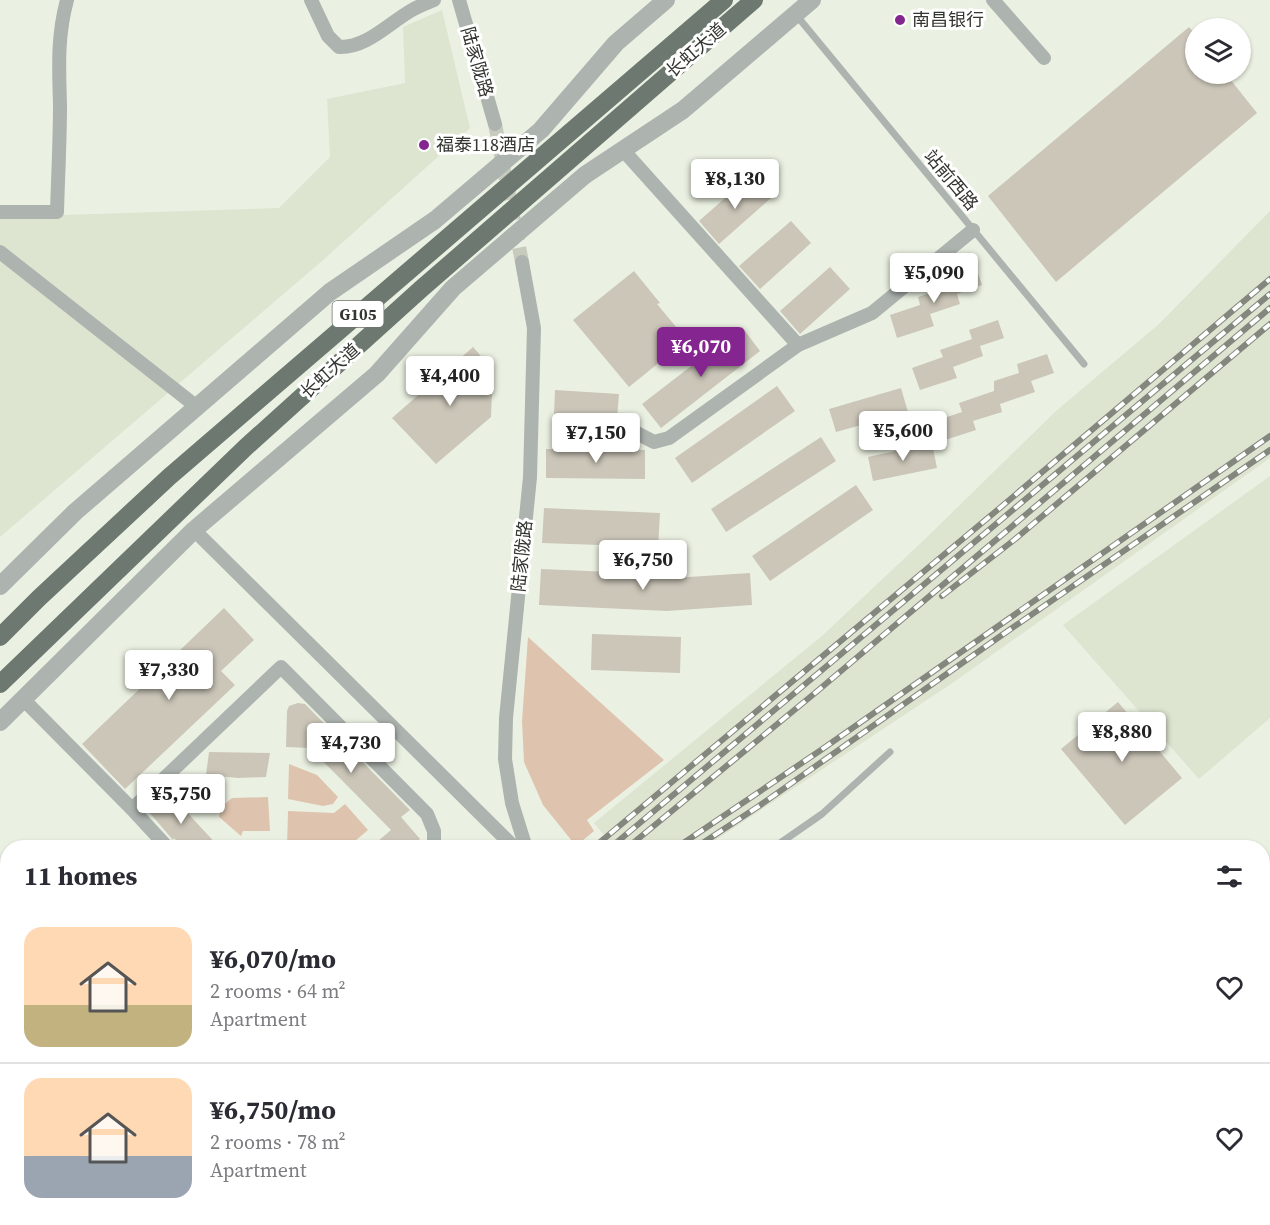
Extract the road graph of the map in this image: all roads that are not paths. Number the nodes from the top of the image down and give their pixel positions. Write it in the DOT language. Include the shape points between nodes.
graph roads {
  1 [pos="67,0"];
  2 [pos="311,0"];
  3 [pos="434,0"];
  4 [pos="459,0"];
  5 [pos="666,0"];
  6 [pos="724,0"];
  7 [pos="754,0"];
  8 [pos="812,0"];
  9 [pos="993,0"];
  10 [pos="795,14"];
  11 [pos="1044,58"];
  12 [pos="495,124"];
  13 [pos="623,150"];
  14 [pos="0,212"];
  15 [pos="973,230"];
  16 [pos="0,252"];
  17 [pos="522,262"];
  18 [pos="798,345"];
  19 [pos="1084,364"];
  20 [pos="197,407"];
  21 [pos="562,427"];
  22 [pos="194,530"];
  23 [pos="0,586"];
  24 [pos="0,637"];
  25 [pos="0,684"];
  26 [pos="23,699"];
  27 [pos="0,722"];
  28 [pos="890,752"];
  29 [pos="132,809"];
  30 [pos="161,840"];
  31 [pos="434,840"];
  32 [pos="507,840"];
  33 [pos="524,840"];
  34 [pos="785,840"];
  1 -- 14 [label="street" via="58,57 57,212"];
  2 -- 3 [label="street" via="328,36 339,47 351,48"];
  4 -- 12 [label="street, 陆家陇路"];
  5 -- 20 [label="street" via="616,43 541,130 435,220 330,292"];
  6 -- 24 [label="highway, 长虹大道 / G105" via="169,477"];
  7 -- 25 [label="highway, 长虹大道 / G105" via="359,344"];
  8 -- 10 [label="street"];
  9 -- 11 [label="street"];
  10 -- 13 [label="street" via="683,110"];
  10 -- 15 [label="lane, 站前西路"];
  13 -- 18 [label="street"];
  13 -- 22 [label="street" via="585,175 453,288 377,374"];
  15 -- 18 [label="street" via="872,313"];
  15 -- 19 [label="lane, 站前西路"];
  16 -- 20 [label="street"];
  17 -- 33 [label="street, 陆家陇路" via="534,328 530,477 505,759"];
  18 -- 21 [label="street" via="669,438 654,442 633,431"];
  20 -- 23 [label="street" via="75,512"];
  22 -- 26 [label="street"];
  22 -- 32 [label="street"];
  26 -- 27 [label="street"];
  26 -- 29 [label="street"];
  28 -- 34 [label="lane" via="822,814"];
  29 -- 30 [label="street"];
  29 -- 31 [label="street" via="281,667 427,814"];
}
